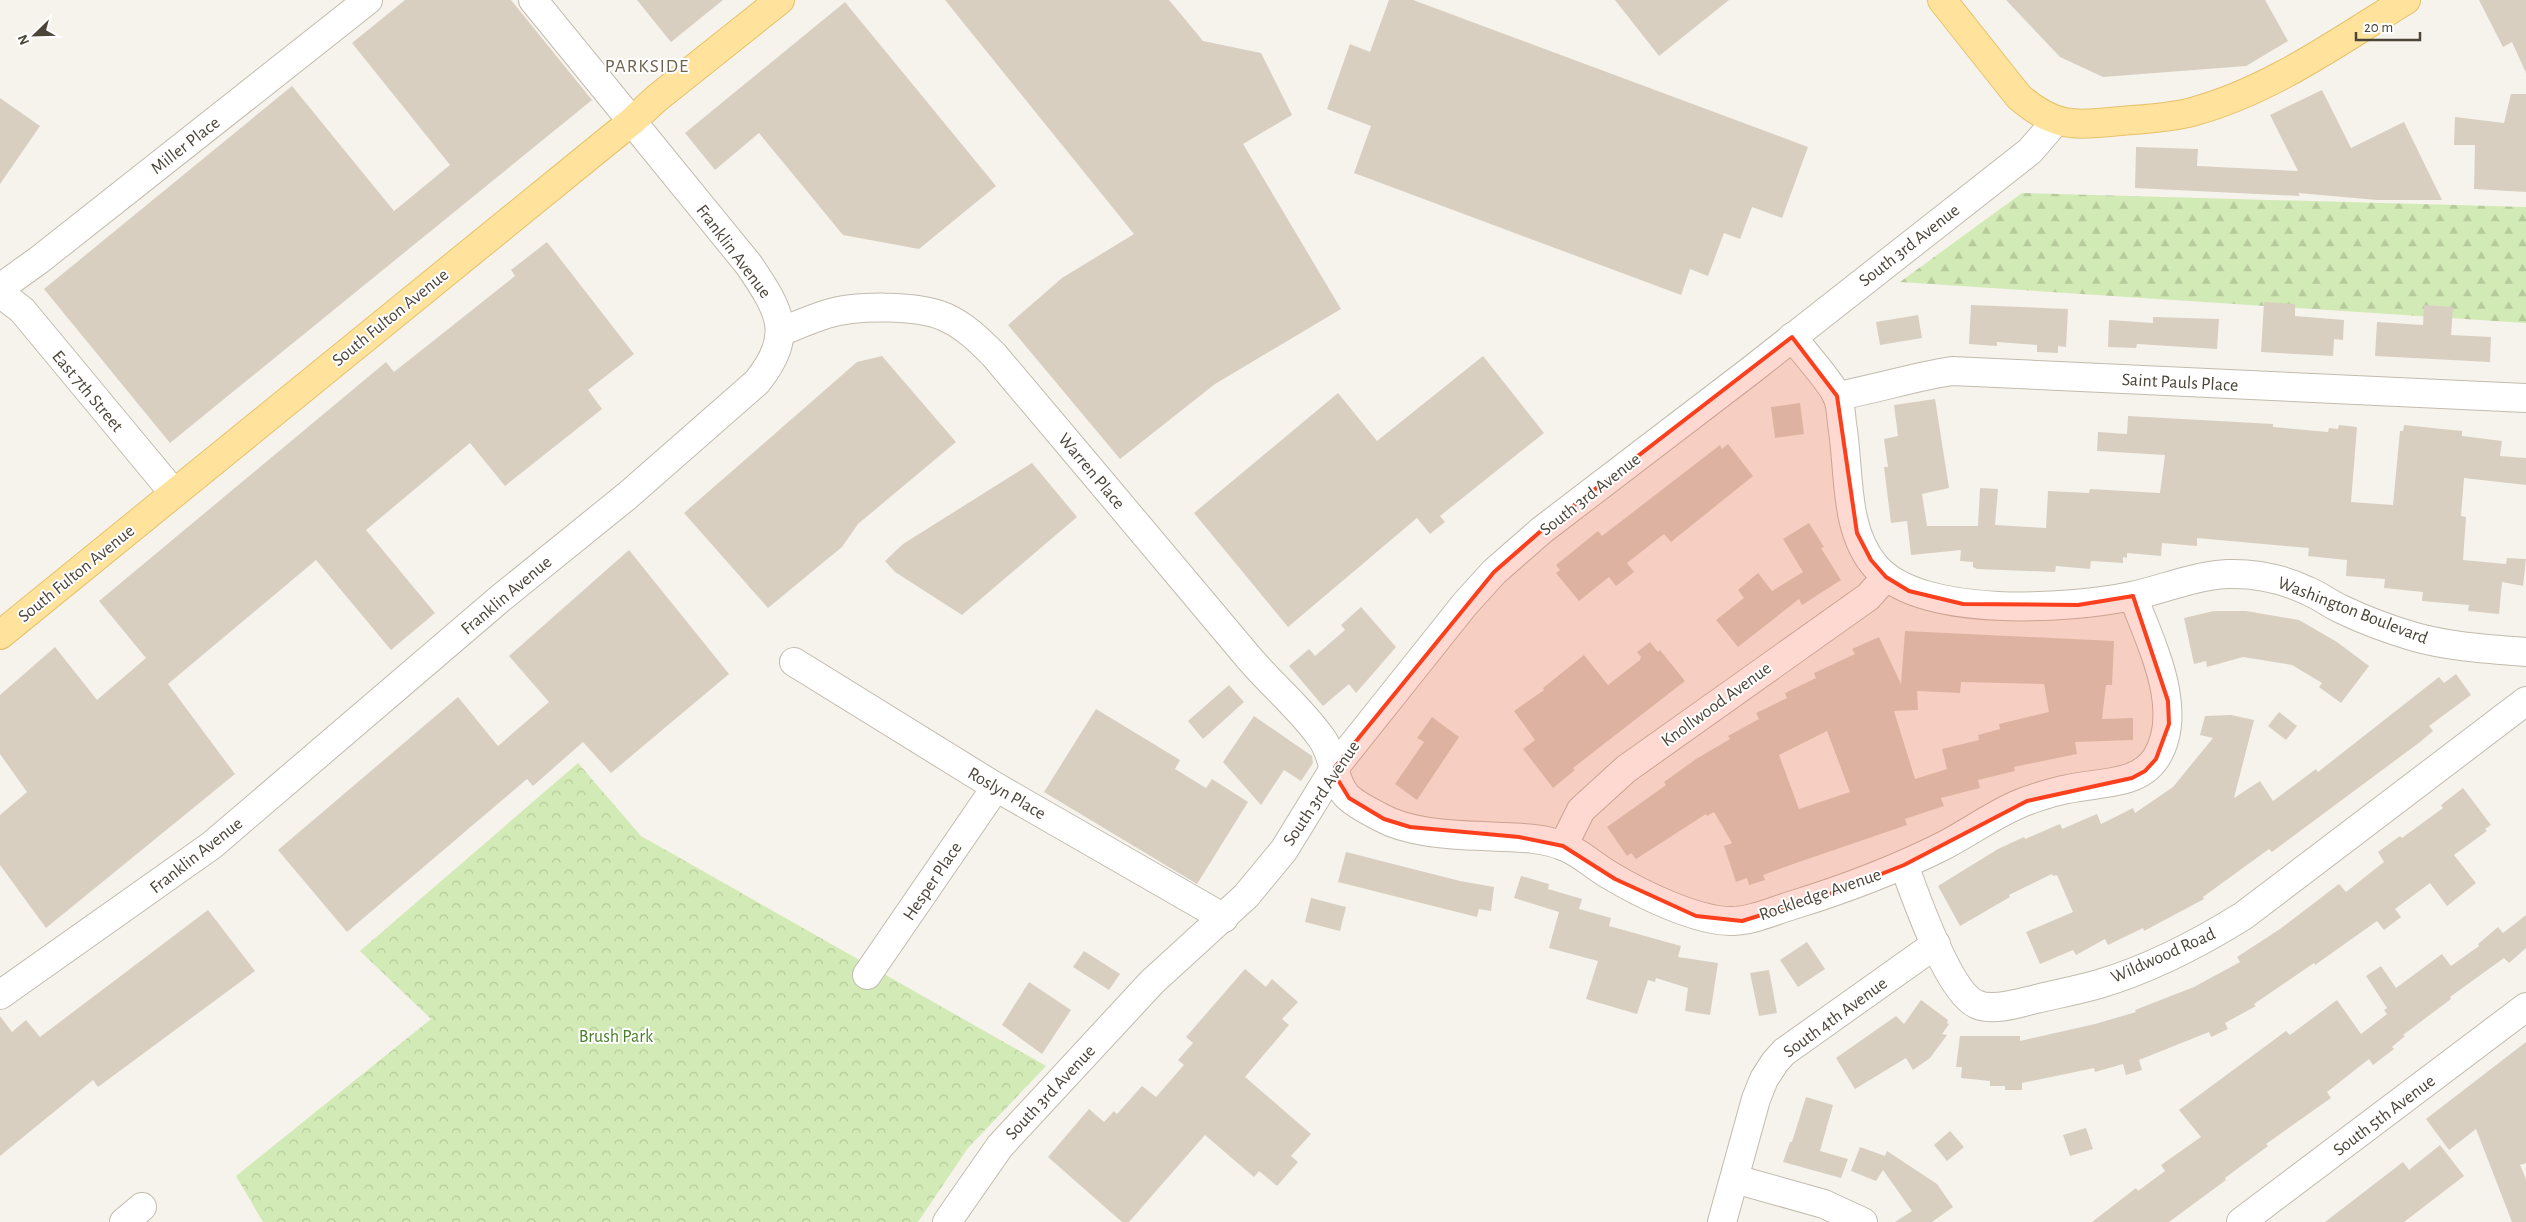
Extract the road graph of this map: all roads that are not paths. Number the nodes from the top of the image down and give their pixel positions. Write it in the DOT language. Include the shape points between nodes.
graph roads {
  1 [pos="368,0"];
  2 [pos="532,0"];
  3 [pos="780,0"];
  4 [pos="1942,0"];
  5 [pos="2406,0"];
  6 [pos="631,122"];
  7 [pos="2055,122"];
  8 [pos="0,288"];
  9 [pos="0,293"];
  10 [pos="780,332"];
  11 [pos="1792,337"];
  12 [pos="1838,396"];
  13 [pos="2526,398"];
  14 [pos="173,492"];
  15 [pos="1886,577"];
  16 [pos="2133,596"];
  17 [pos="0,635"];
  18 [pos="2515,651"];
  19 [pos="794,662"];
  20 [pos="2526,676"];
  21 [pos="2525,701"];
  22 [pos="1335,766"];
  23 [pos="996,787"];
  24 [pos="1563,846"];
  25 [pos="1904,865"];
  26 [pos="1224,918"];
  27 [pos="1936,944"];
  28 [pos="867,975"];
  29 [pos="0,995"];
  30 [pos="2526,1007"];
  31 [pos="1735,1179"];
  32 [pos="947,1222"];
  33 [pos="1722,1222"];
  34 [pos="1863,1222"];
  35 [pos="2241,1222"];
  1 -- 8 [label="street, Miller Place"];
  2 -- 6 [label="street, Franklin Avenue"];
  3 -- 6 [label="main road, South Fulton Avenue"];
  4 -- 7 [label="main road" via="2019,97 2033,110"];
  5 -- 7 [label="main road" via="2280,76 2228,101 2158,118 2078,124"];
  6 -- 10 [label="street, Franklin Avenue" via="749,266 773,300"];
  6 -- 14 [label="main road, South Fulton Avenue"];
  7 -- 11 [label="street, South 3rd Avenue" via="2030,151"];
  9 -- 14 [label="street, East 7th Street" via="22,310"];
  10 -- 22 [label="street, Warren Place" via="829,313 891,308 921,310 945,317 969,331 994,355 1266,679 1321,736"];
  10 -- 29 [label="street, Franklin Avenue" via="771,364 757,382 626,496 502,597 212,845"];
  11 -- 12 [label="street"];
  11 -- 22 [label="street, South 3rd Avenue" via="1542,530 1494,572"];
  12 -- 13 [label="street, Saint Pauls Place" via="1952,371"];
  12 -- 15 [label="street, Washington Boulevard" via="1857,533 1871,560"];
  14 -- 17 [label="main road, South Fulton Avenue"];
  15 -- 16 [label="street, Washington Boulevard" via="1927,597 1963,604 2078,605"];
  15 -- 24 [label="street, Knollwood Avenue" via="1868,597 1626,769 1581,810"];
  16 -- 18 [label="street, Washington Boulevard" via="2199,577 2258,576 2286,582 2340,609 2414,637"];
  16 -- 25 [label="street, Rockledge Avenue" via="2168,701 2169,724 2164,742 2146,771 2132,778 2068,789 2026,801"];
  18 -- 20 [label="street"];
  19 -- 23 [label="street, Roslyn Place"];
  21 -- 27 [label="street, Wildwood Road" via="2243,916 2200,942 2142,967 2100,984 1988,1007 1965,996"];
  22 -- 24 [label="street, Rockledge Avenue" via="1348,798 1384,819 1410,828 1519,837"];
  22 -- 26 [label="street, South 3rd Avenue" via="1284,850"];
  23 -- 26 [label="street, Roslyn Place"];
  23 -- 28 [label="street, Hesper Place"];
  24 -- 25 [label="street, Rockledge Avenue" via="1616,879 1696,916 1725,922 1742,921 1836,892"];
  25 -- 27 [label="street, Wildwood Road"];
  26 -- 32 [label="street, South 3rd Avenue" via="1152,982 1000,1146"];
  27 -- 31 [label="street, South 4th Avenue" via="1799,1040 1775,1062 1756,1099"];
  30 -- 35 [label="street, South 5th Avenue"];
  31 -- 33 [label="street, South 4th Avenue"];
  31 -- 34 [label="street" via="1824,1204"];
}
